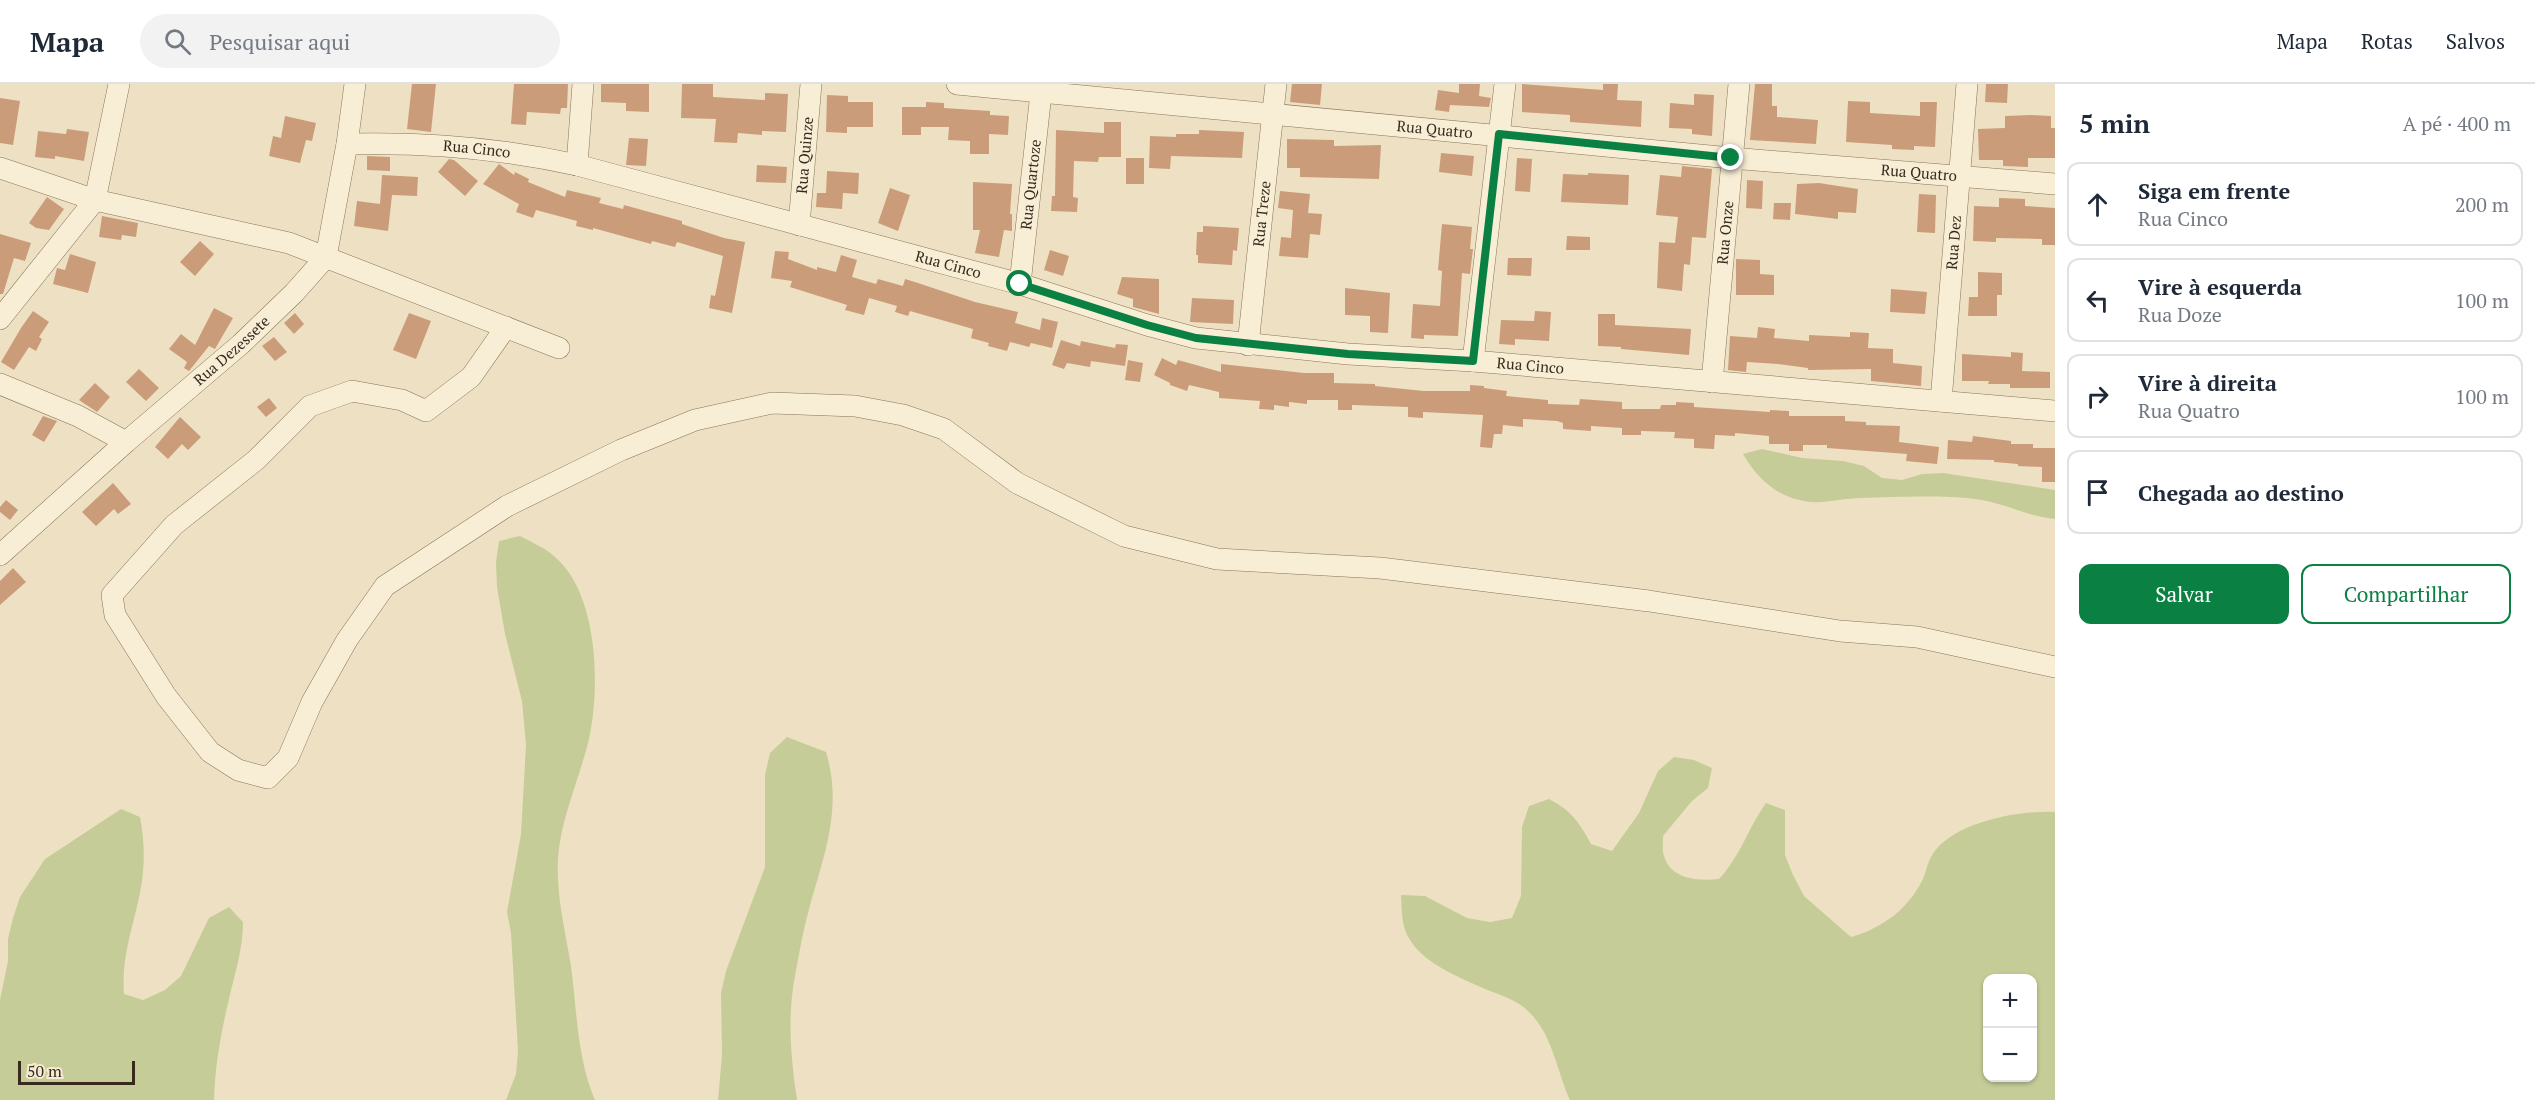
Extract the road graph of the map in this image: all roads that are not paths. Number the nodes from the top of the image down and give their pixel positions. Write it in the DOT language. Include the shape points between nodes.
graph roads {
  1 [pos="119,84"];
  2 [pos="355,84"];
  3 [pos="583,84"];
  4 [pos="811,84"];
  5 [pos="957,84"];
  6 [pos="1276,84"];
  7 [pos="1504,84"];
  8 [pos="1738,84"];
  9 [pos="1967,84"];
  10 [pos="1041,88"];
  11 [pos="1273,113"];
  12 [pos="1499,134"];
  13 [pos="347,144"];
  14 [pos="1731,158"];
  15 [pos="577,165"];
  16 [pos="0,168"];
  17 [pos="1958,176"];
  18 [pos="2055,184"];
  19 [pos="95,200"];
  20 [pos="799,225"];
  21 [pos="326,257"];
  22 [pos="1020,284"];
  23 [pos="0,319"];
  24 [pos="506,327"];
  25 [pos="1248,345"];
  26 [pos="559,348"];
  27 [pos="1473,361"];
  28 [pos="1713,382"];
  29 [pos="0,384"];
  30 [pos="1941,401"];
  31 [pos="2055,411"];
  32 [pos="126,442"];
  33 [pos="0,555"];
  34 [pos="2055,667"];
  1 -- 19 [label="street"];
  2 -- 13 [label="street"];
  3 -- 15 [label="street"];
  4 -- 20 [label="street, Rua Quinze"];
  5 -- 10 [label="street, Rua Quatro"];
  6 -- 11 [label="street, Rua Treze"];
  7 -- 12 [label="street"];
  8 -- 14 [label="street, Rua Onze"];
  9 -- 17 [label="street, Rua Dez"];
  10 -- 11 [label="street, Rua Quatro"];
  10 -- 22 [label="street, Rua Quartoze"];
  11 -- 12 [label="street, Rua Quatro"];
  11 -- 25 [label="street, Rua Treze"];
  12 -- 14 [label="street, Rua Quatro"];
  12 -- 27 [label="street"];
  13 -- 15 [label="street, Rua Cinco" via="470,148"];
  13 -- 21 [label="street"];
  14 -- 17 [label="street, Rua Quatro"];
  14 -- 28 [label="street, Rua Onze"];
  15 -- 20 [label="street, Rua Cinco"];
  16 -- 19 [label="street"];
  17 -- 18 [label="street, Rua Quatro"];
  17 -- 30 [label="street, Rua Dez"];
  19 -- 21 [label="street" via="289,243"];
  19 -- 23 [label="street"];
  20 -- 22 [label="street, Rua Cinco"];
  21 -- 24 [label="street"];
  21 -- 32 [label="street, Rua Dezessete" via="241,344"];
  22 -- 25 [label="street, Rua Cinco" via="1168,332"];
  24 -- 26 [label="street"];
  24 -- 34 [label="street" via="471,377 426,411 402,400 352,392 310,406 256,460 174,525 112,595 115,615 165,696 210,752 238,770 268,778 288,758 312,702 347,640 385,586 507,506 621,450 695,420 772,403 855,406 903,415 944,429 1017,483 1124,536 1217,559 1380,568 1649,602 1840,631 1917,637"];
  25 -- 27 [label="street, Rua Cinco"];
  27 -- 28 [label="street, Rua Cinco"];
  28 -- 30 [label="street, Rua Cinco"];
  29 -- 32 [label="street" via="78,416"];
  30 -- 31 [label="street, Rua Cinco"];
  32 -- 33 [label="street, Rua Dezessete"];
}
